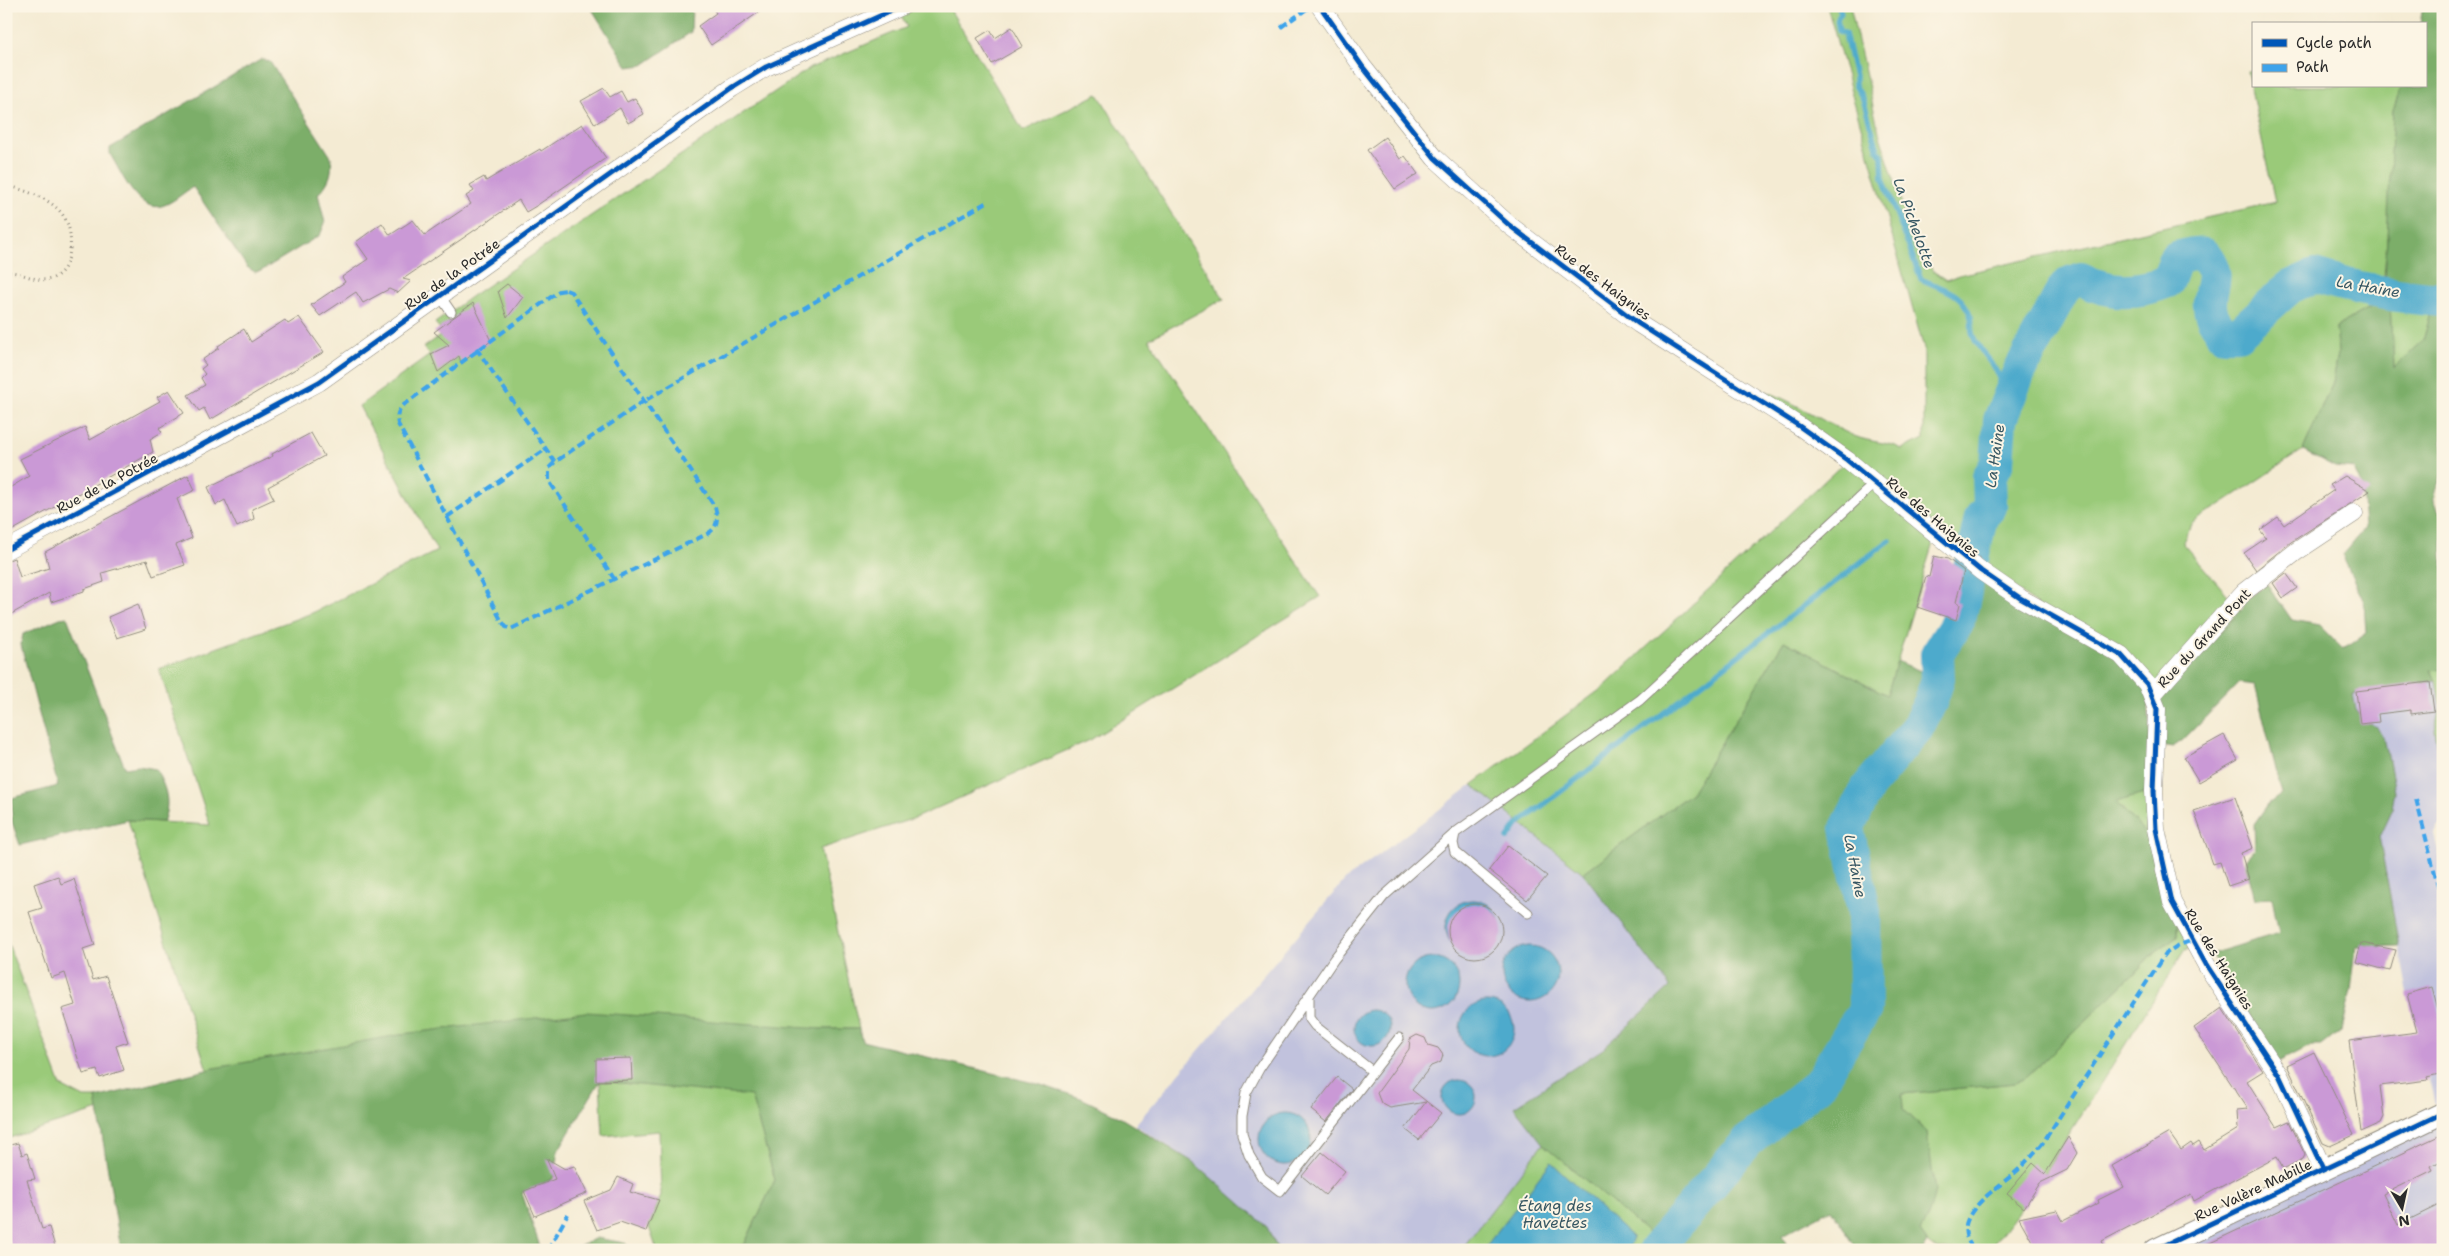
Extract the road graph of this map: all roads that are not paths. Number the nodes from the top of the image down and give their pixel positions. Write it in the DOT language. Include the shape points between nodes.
graph roads {
  1 [pos="902,6"];
  2 [pos="1320,6"];
  3 [pos="440,296"];
  4 [pos="451,312"];
  5 [pos="1875,483"];
  6 [pos="2354,513"];
  7 [pos="6,550"];
  8 [pos="2153,694"];
  9 [pos="1455,833"];
  10 [pos="1528,913"];
  11 [pos="1310,997"];
  12 [pos="1399,1038"];
  13 [pos="1372,1071"];
  14 [pos="2443,1113"];
  15 [pos="2324,1169"];
  16 [pos="2155,1250"];
  1 -- 3 [label="street, Rue de la Potrée" via="766,67"];
  2 -- 5 [label="street, Rue des Haignies" via="1362,66 1435,158 1509,225 1640,324 1799,426"];
  3 -- 4 [label="lane"];
  3 -- 7 [label="street, Rue de la Potrée" via="299,394"];
  5 -- 8 [label="street, Rue des Haignies" via="1981,571 2020,598 2122,655 2136,668"];
  5 -- 9 [label="lane" via="1640,700"];
  6 -- 8 [label="street, Rue du Grand Pont" via="2244,592"];
  8 -- 15 [label="street, Rue des Haignies" via="2157,709 2156,829 2172,902 2207,966 2279,1075"];
  9 -- 10 [label="lane" via="1455,852"];
  9 -- 11 [label="lane" via="1384,896 1334,960"];
  11 -- 13 [label="lane" via="1309,1018 1315,1026"];
  11 -- 13 [label="lane" via="1246,1093 1242,1134 1248,1155 1262,1177 1280,1191"];
  12 -- 13 [label="lane"];
  14 -- 15 [label="street, Rue Valère Mabille"];
  15 -- 16 [label="street, Rue Valère Mabille"];
}
